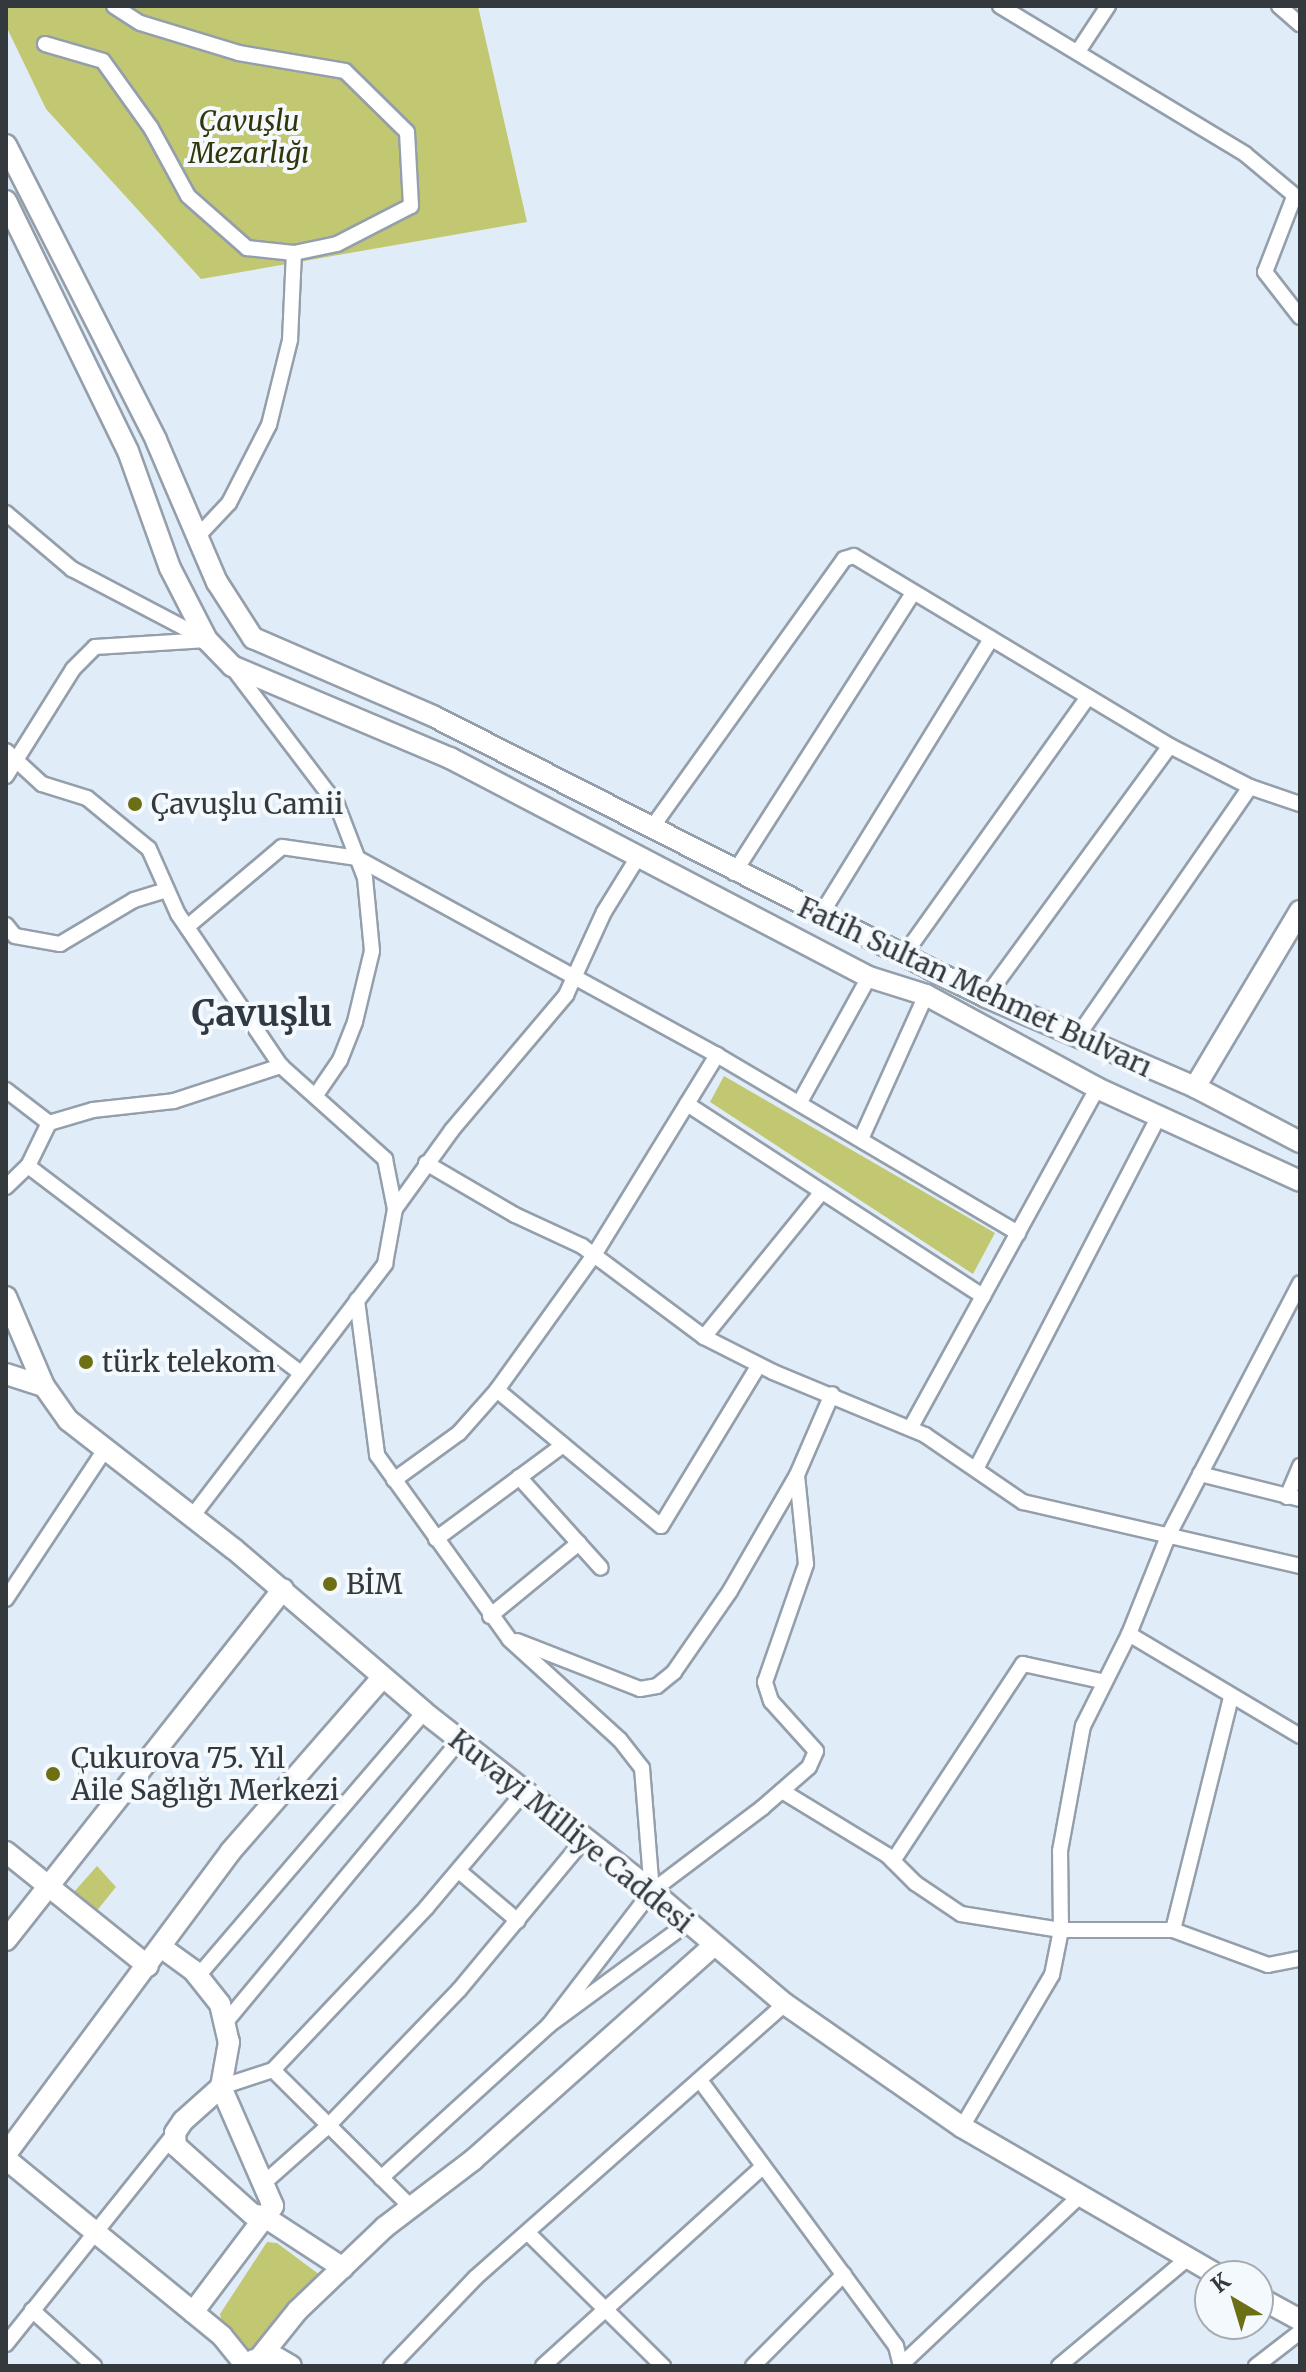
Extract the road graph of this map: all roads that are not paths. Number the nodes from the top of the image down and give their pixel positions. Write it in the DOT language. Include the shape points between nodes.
graph roads {
  1 [pos="114,6"];
  2 [pos="1000,6"];
  3 [pos="1108,6"];
  4 [pos="1279,6"];
  5 [pos="1300,24"];
  6 [pos="45,44"];
  7 [pos="1079,50"];
  8 [pos="6,145"];
  9 [pos="1297,198"];
  10 [pos="6,201"];
  11 [pos="294,253"];
  12 [pos="1300,317"];
  13 [pos="6,513"];
  14 [pos="197,537"];
  15 [pos="913,593"];
  16 [pos="991,639"];
  17 [pos="207,640"];
  18 [pos="232,666"];
  19 [pos="1088,697"];
  20 [pos="1170,746"];
  21 [pos="10,757"];
  22 [pos="6,776"];
  23 [pos="1250,787"];
  24 [pos="1300,804"];
  25 [pos="653,826"];
  26 [pos="638,857"];
  27 [pos="357,858"];
  28 [pos="734,873"];
  29 [pos="167,890"];
  30 [pos="1300,911"];
  31 [pos="820,916"];
  32 [pos="187,927"];
  33 [pos="9,935"];
  34 [pos="904,955"];
  35 [pos="575,975"];
  36 [pos="869,977"];
  37 [pos="926,995"];
  38 [pos="986,997"];
  39 [pos="1077,1037"];
  40 [pos="717,1055"];
  41 [pos="281,1066"];
  42 [pos="1195,1087"];
  43 [pos="1097,1088"];
  44 [pos="6,1090"];
  45 [pos="316,1095"];
  46 [pos="800,1102"];
  47 [pos="687,1104"];
  48 [pos="1158,1118"];
  49 [pos="49,1123"];
  50 [pos="861,1139"];
  51 [pos="1300,1142"];
  52 [pos="426,1163"];
  53 [pos="28,1166"];
  54 [pos="1300,1181"];
  55 [pos="6,1187"];
  56 [pos="822,1192"];
  57 [pos="395,1209"];
  58 [pos="1018,1233"];
  59 [pos="594,1255"];
  60 [pos="1300,1283"];
  61 [pos="983,1296"];
  62 [pos="6,1297"];
  63 [pos="357,1300"];
  64 [pos="704,1337"];
  65 [pos="759,1365"];
  66 [pos="301,1373"];
  67 [pos="6,1374"];
  68 [pos="44,1386"];
  69 [pos="497,1390"];
  70 [pos="832,1394"];
  71 [pos="911,1427"];
  72 [pos="563,1445"];
  73 [pos="104,1451"];
  74 [pos="1300,1466"];
  75 [pos="976,1469"];
  76 [pos="1200,1474"];
  77 [pos="797,1475"];
  78 [pos="519,1477"];
  79 [pos="394,1480"];
  80 [pos="1294,1498"];
  81 [pos="191,1518"];
  82 [pos="1169,1534"];
  83 [pos="436,1539"];
  84 [pos="579,1543"];
  85 [pos="1300,1566"];
  86 [pos="601,1568"];
  87 [pos="283,1589"];
  88 [pos="6,1599"];
  89 [pos="490,1616"];
  90 [pos="1129,1634"];
  91 [pos="509,1639"];
  92 [pos="382,1678"];
  93 [pos="1101,1681"];
  94 [pos="1231,1698"];
  95 [pos="424,1712"];
  96 [pos="1300,1736"];
  97 [pos="459,1741"];
  98 [pos="525,1791"];
  99 [pos="782,1791"];
  100 [pos="585,1838"];
  101 [pos="6,1852"];
  102 [pos="893,1861"];
  103 [pos="459,1871"];
  104 [pos="47,1887"];
  105 [pos="652,1891"];
  106 [pos="518,1921"];
  107 [pos="688,1923"];
  108 [pos="1061,1930"];
  109 [pos="1173,1930"];
  110 [pos="6,1940"];
  111 [pos="713,1946"];
  112 [pos="161,1947"];
  113 [pos="1300,1959"];
  114 [pos="148,1966"];
  115 [pos="198,1976"];
  116 [pos="785,2004"];
  117 [pos="225,2023"];
  118 [pos="549,2025"];
  119 [pos="273,2070"];
  120 [pos="702,2083"];
  121 [pos="221,2087"];
  122 [pos="328,2126"];
  123 [pos="962,2127"];
  124 [pos="175,2133"];
  125 [pos="6,2156"];
  126 [pos="761,2168"];
  127 [pos="381,2178"];
  128 [pos="265,2182"];
  129 [pos="1080,2196"];
  130 [pos="411,2207"];
  131 [pos="265,2217"];
  132 [pos="94,2230"];
  133 [pos="528,2233"];
  134 [pos="1188,2258"];
  135 [pos="1194,2261"];
  136 [pos="343,2268"];
  137 [pos="844,2274"];
  138 [pos="1274,2306"];
  139 [pos="603,2309"];
  140 [pos="32,2310"];
  141 [pos="193,2312"];
  142 [pos="1300,2320"];
  143 [pos="1300,2332"];
  144 [pos="6,2344"];
  145 [pos="249,2362"];
  146 [pos="1263,2364"];
  147 [pos="94,2366"];
  148 [pos="291,2366"];
  149 [pos="391,2366"];
  150 [pos="543,2366"];
  151 [pos="663,2366"];
  152 [pos="753,2366"];
  153 [pos="901,2366"];
  154 [pos="1059,2366"];
  1 -- 11 [label="street" via="140,23 239,53 345,71 407,132 411,206 337,244"];
  2 -- 7 [label="street"];
  3 -- 7 [label="street"];
  4 -- 5 [label="street"];
  6 -- 11 [label="street" via="103,61 151,128 188,196 247,248"];
  7 -- 9 [label="street" via="1245,154"];
  8 -- 14 [label="street, Fatih Sultan Mehmet Bulvarı" via="156,440"];
  9 -- 12 [label="street" via="1265,272"];
  10 -- 17 [label="street" via="128,451 170,568"];
  11 -- 14 [label="street" via="290,340 269,425 229,503"];
  13 -- 17 [label="street" via="72,569"];
  14 -- 25 [label="street, Fatih Sultan Mehmet Bulvarı" via="217,582 253,638 422,711"];
  15 -- 16 [label="street"];
  15 -- 25 [label="street" via="854,556 844,559"];
  15 -- 28 [label="street"];
  16 -- 19 [label="street"];
  16 -- 31 [label="street"];
  17 -- 18 [label="street"];
  17 -- 21 [label="street" via="95,647"];
  18 -- 26 [label="street" via="450,758"];
  18 -- 27 [label="street" via="337,805"];
  19 -- 20 [label="street"];
  19 -- 34 [label="street"];
  20 -- 23 [label="street"];
  20 -- 38 [label="street"];
  21 -- 22 [label="street"];
  21 -- 29 [label="street" via="42,784 87,798 149,849"];
  23 -- 24 [label="street"];
  23 -- 39 [label="street"];
  25 -- 28 [label="street, Fatih Sultan Mehmet Bulvarı"];
  26 -- 35 [label="street" via="604,912"];
  26 -- 36 [label="street"];
  27 -- 32 [label="street" via="282,847"];
  27 -- 35 [label="street"];
  27 -- 45 [label="street" via="365,878 372,951 355,1022 340,1060"];
  28 -- 31 [label="street, Fatih Sultan Mehmet Bulvarı"];
  29 -- 32 [label="street"];
  29 -- 33 [label="street" via="134,900 60,944"];
  30 -- 42 [label="street"];
  31 -- 34 [label="street, Fatih Sultan Mehmet Bulvarı"];
  32 -- 41 [label="street"];
  34 -- 38 [label="street, Fatih Sultan Mehmet Bulvarı"];
  35 -- 40 [label="street"];
  35 -- 52 [label="street" via="534,1037"];
  36 -- 37 [label="street"];
  36 -- 46 [label="street"];
  37 -- 43 [label="street"];
  37 -- 50 [label="street"];
  38 -- 39 [label="street, Fatih Sultan Mehmet Bulvarı"];
  39 -- 42 [label="street, Fatih Sultan Mehmet Bulvarı"];
  40 -- 46 [label="street"];
  40 -- 47 [label="street"];
  41 -- 45 [label="street"];
  41 -- 49 [label="street" via="174,1101 93,1110"];
  42 -- 51 [label="street, Fatih Sultan Mehmet Bulvarı"];
  43 -- 48 [label="street"];
  43 -- 58 [label="street"];
  44 -- 49 [label="street"];
  45 -- 57 [label="street" via="385,1159"];
  46 -- 50 [label="street"];
  47 -- 56 [label="street"];
  47 -- 59 [label="street"];
  48 -- 54 [label="street"];
  48 -- 75 [label="street"];
  49 -- 53 [label="street"];
  50 -- 58 [label="street"];
  52 -- 57 [label="street"];
  52 -- 59 [label="street"];
  53 -- 55 [label="street"];
  53 -- 66 [label="street"];
  56 -- 61 [label="street"];
  56 -- 64 [label="street"];
  57 -- 63 [label="street" via="385,1264"];
  58 -- 61 [label="street"];
  59 -- 64 [label="street"];
  59 -- 69 [label="street"];
  60 -- 76 [label="street"];
  61 -- 71 [label="street"];
  62 -- 68 [label="street, Kuvayi Milliye Caddesi"];
  63 -- 66 [label="street"];
  63 -- 79 [label="street" via="377,1455"];
  64 -- 65 [label="street"];
  65 -- 70 [label="street"];
  65 -- 72 [label="street" via="661,1526"];
  66 -- 81 [label="street"];
  67 -- 68 [label="street"];
  68 -- 73 [label="street, Kuvayi Milliye Caddesi" via="68,1420"];
  69 -- 72 [label="street"];
  69 -- 79 [label="street" via="459,1433"];
  70 -- 71 [label="street"];
  70 -- 77 [label="street"];
  71 -- 75 [label="street"];
  72 -- 78 [label="street"];
  73 -- 81 [label="street, Kuvayi Milliye Caddesi"];
  73 -- 88 [label="street"];
  74 -- 80 [label="street"];
  75 -- 82 [label="street" via="1023,1502"];
  76 -- 80 [label="street"];
  76 -- 82 [label="street"];
  77 -- 91 [label="street" via="730,1591 674,1672 657,1686 640,1689"];
  77 -- 99 [label="street" via="806,1564 765,1682 771,1701 816,1751 809,1767"];
  78 -- 83 [label="street"];
  78 -- 84 [label="street"];
  79 -- 83 [label="street"];
  81 -- 87 [label="street, Kuvayi Milliye Caddesi"];
  82 -- 85 [label="street"];
  82 -- 90 [label="street"];
  83 -- 89 [label="street"];
  84 -- 86 [label="street"];
  84 -- 89 [label="street"];
  87 -- 92 [label="street, Kuvayi Milliye Caddesi"];
  87 -- 104 [label="street"];
  89 -- 91 [label="street"];
  90 -- 93 [label="street"];
  90 -- 94 [label="street"];
  91 -- 105 [label="street" via="620,1740 642,1768"];
  92 -- 95 [label="street, Kuvayi Milliye Caddesi"];
  92 -- 112 [label="street" via="231,1851"];
  93 -- 102 [label="street" via="1023,1664"];
  93 -- 108 [label="street" via="1083,1726 1060,1851"];
  94 -- 96 [label="street"];
  94 -- 109 [label="street"];
  95 -- 97 [label="street, Kuvayi Milliye Caddesi"];
  95 -- 115 [label="street"];
  97 -- 98 [label="street, Kuvayi Milliye Caddesi"];
  97 -- 117 [label="street"];
  98 -- 100 [label="street, Kuvayi Milliye Caddesi"];
  98 -- 103 [label="street"];
  99 -- 102 [label="street"];
  99 -- 105 [label="street"];
  100 -- 105 [label="street, Kuvayi Milliye Caddesi"];
  100 -- 106 [label="street"];
  101 -- 104 [label="street"];
  102 -- 108 [label="street" via="961,1914"];
  103 -- 106 [label="street"];
  103 -- 119 [label="street"];
  104 -- 110 [label="street"];
  104 -- 114 [label="street"];
  105 -- 107 [label="street, Kuvayi Milliye Caddesi"];
  105 -- 118 [label="street"];
  106 -- 122 [label="street"];
  107 -- 111 [label="street, Kuvayi Milliye Caddesi"];
  107 -- 118 [label="street"];
  108 -- 109 [label="street"];
  108 -- 123 [label="street" via="1052,1975"];
  109 -- 113 [label="street" via="1268,1965"];
  111 -- 116 [label="street, Kuvayi Milliye Caddesi"];
  111 -- 130 [label="street" via="473,2160"];
  112 -- 114 [label="street"];
  112 -- 115 [label="street"];
  114 -- 125 [label="street"];
  115 -- 117 [label="street" via="220,2004"];
  116 -- 120 [label="street"];
  116 -- 123 [label="street, Kuvayi Milliye Caddesi"];
  117 -- 121 [label="street" via="229,2042"];
  118 -- 127 [label="street"];
  119 -- 121 [label="street"];
  119 -- 122 [label="street"];
  120 -- 126 [label="street"];
  120 -- 133 [label="street"];
  121 -- 124 [label="street"];
  121 -- 128 [label="street"];
  122 -- 127 [label="street"];
  122 -- 128 [label="street"];
  123 -- 129 [label="street, Kuvayi Milliye Caddesi"];
  124 -- 131 [label="street" via="176,2146 221,2190 252,2214"];
  124 -- 132 [label="street"];
  125 -- 132 [label="street"];
  126 -- 137 [label="street"];
  126 -- 139 [label="street"];
  127 -- 130 [label="street"];
  128 -- 131 [label="street" via="273,2206"];
  129 -- 134 [label="street, Kuvayi Milliye Caddesi"];
  129 -- 153 [label="street"];
  130 -- 136 [label="street"];
  131 -- 136 [label="street"];
  131 -- 141 [label="street"];
  132 -- 140 [label="street"];
  132 -- 141 [label="street"];
  133 -- 139 [label="street"];
  133 -- 149 [label="street"];
  134 -- 135 [label="street, Kuvayi Milliye Caddesi"];
  134 -- 154 [label="street"];
  136 -- 145 [label="street"];
  137 -- 152 [label="street"];
  137 -- 153 [label="street" via="896,2346"];
  138 -- 142 [label="street"];
  139 -- 150 [label="street"];
  139 -- 151 [label="street"];
  140 -- 144 [label="street"];
  140 -- 147 [label="street"];
  141 -- 145 [label="street"];
  143 -- 146 [label="street"];
  145 -- 148 [label="street"];
}
